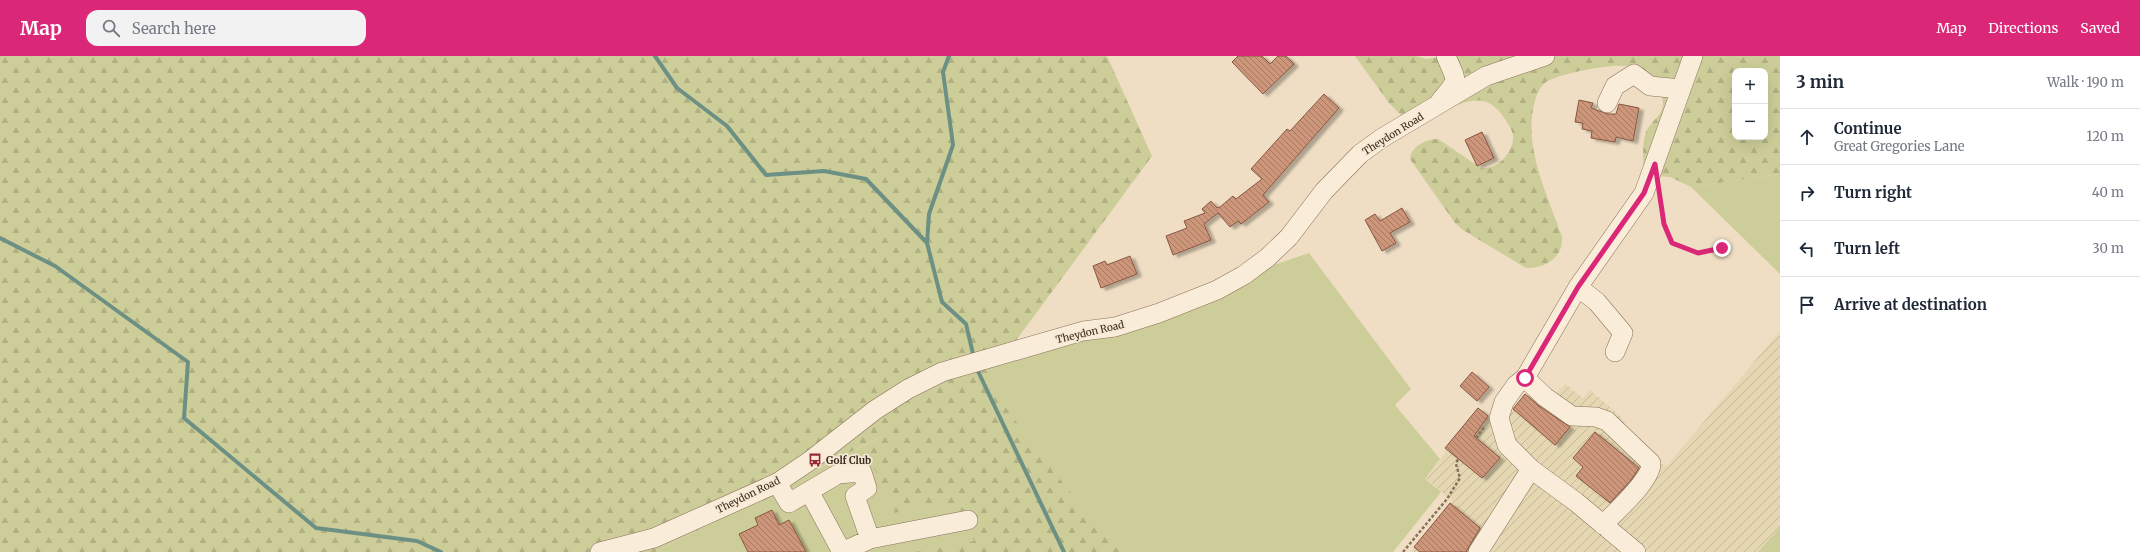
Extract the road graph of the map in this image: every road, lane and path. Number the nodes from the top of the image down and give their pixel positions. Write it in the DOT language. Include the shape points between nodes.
graph roads {
  1 [pos="1545,56"];
  2 [pos="1693,56"];
  3 [pos="1445,57"];
  4 [pos="1681,89"];
  5 [pos="1607,103"];
  6 [pos="1433,109"];
  7 [pos="1659,194"];
  8 [pos="1722,248"];
  9 [pos="1578,287"];
  10 [pos="1615,352"];
  11 [pos="1525,378"];
  12 [pos="1458,459"];
  13 [pos="1531,469"];
  14 [pos="777,483"];
  15 [pos="809,491"];
  16 [pos="968,520"];
  17 [pos="1603,525"];
  18 [pos="870,539"];
  19 [pos="600,552"];
  20 [pos="842,552"];
  21 [pos="1403,552"];
  22 [pos="1478,552"];
  23 [pos="1636,552"];
  1 -- 6 [label="street, Theydon Road" via="1486,76"];
  2 -- 4 [label="street"];
  3 -- 6 [label="street" via="1455,79 1453,87"];
  4 -- 5 [label="street" via="1650,86 1634,74 1615,86"];
  4 -- 9 [label="street" via="1644,193"];
  6 -- 14 [label="street, Theydon Road" via="1382,138 1360,154 1324,191 1289,237 1266,258 1217,290 1115,327 1083,332 942,372 875,410"];
  7 -- 8 [label="path" via="1664,224 1672,243 1698,253"];
  9 -- 10 [label="street" via="1597,302 1623,333"];
  9 -- 11 [label="street"];
  11 -- 13 [label="street" via="1516,385 1504,402 1499,418 1507,445"];
  11 -- 17 [label="street" via="1545,397 1572,416 1596,417 1607,421 1651,464 1645,479"];
  12 -- 21 [label="path" via="1456,464 1460,478 1447,499"];
  13 -- 17 [label="street"];
  13 -- 22 [label="street"];
  14 -- 15 [label="street" via="789,503"];
  14 -- 19 [label="street, Theydon Road" via="654,538"];
  15 -- 18 [label="street" via="838,474 862,472 867,488 855,496"];
  15 -- 20 [label="street"];
  16 -- 18 [label="street"];
  17 -- 23 [label="street"];
  18 -- 20 [label="street"];
}
